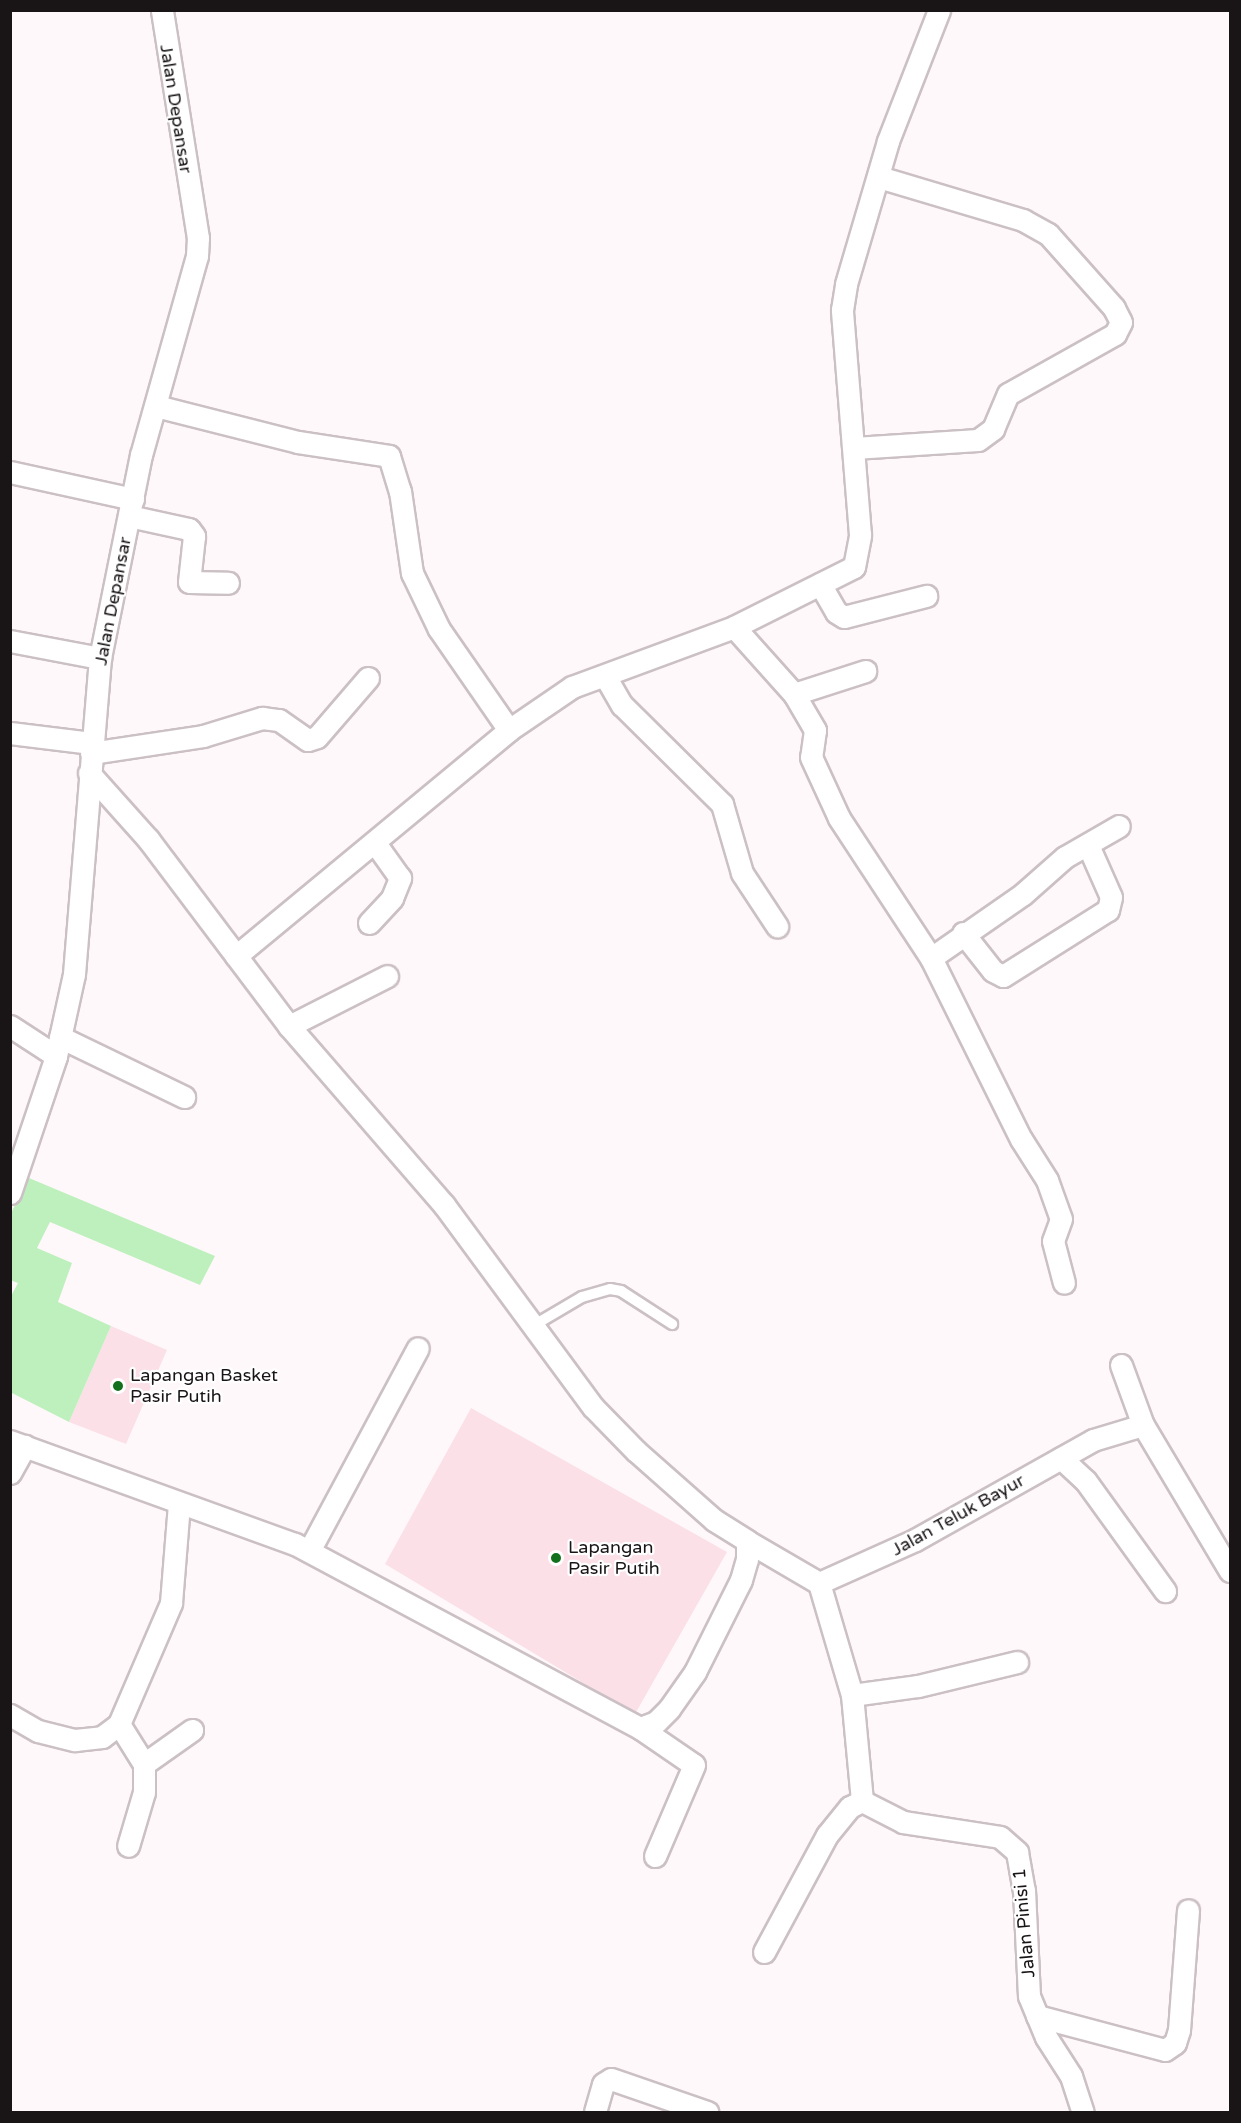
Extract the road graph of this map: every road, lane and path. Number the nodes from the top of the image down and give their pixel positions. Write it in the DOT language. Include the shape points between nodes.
graph roads {
  1 [pos="162,10"];
  2 [pos="939,10"];
  3 [pos="879,177"];
  4 [pos="156,406"];
  5 [pos="854,448"];
  6 [pos="10,472"];
  7 [pos="131,507"];
  8 [pos="228,583"];
  9 [pos="820,584"];
  10 [pos="926,596"];
  11 [pos="734,627"];
  12 [pos="10,641"];
  13 [pos="100,658"];
  14 [pos="866,671"];
  15 [pos="605,676"];
  16 [pos="368,678"];
  17 [pos="794,694"];
  18 [pos="509,730"];
  19 [pos="10,733"];
  20 [pos="90,756"];
  21 [pos="1119,825"];
  22 [pos="375,843"];
  23 [pos="1088,845"];
  24 [pos="369,923"];
  25 [pos="777,926"];
  26 [pos="963,933"];
  27 [pos="236,956"];
  28 [pos="931,958"];
  29 [pos="387,976"];
  30 [pos="10,1026"];
  31 [pos="289,1026"];
  32 [pos="58,1047"];
  33 [pos="184,1097"];
  34 [pos="12,1184"];
  35 [pos="1064,1283"];
  36 [pos="672,1324"];
  37 [pos="531,1327"];
  38 [pos="418,1348"];
  39 [pos="1121,1365"];
  40 [pos="1143,1425"];
  41 [pos="18,1443"];
  42 [pos="1061,1458"];
  43 [pos="10,1473"];
  44 [pos="180,1503"];
  45 [pos="747,1541"];
  46 [pos="309,1551"];
  47 [pos="1230,1571"];
  48 [pos="819,1583"];
  49 [pos="1165,1591"];
  50 [pos="1017,1662"];
  51 [pos="852,1695"];
  52 [pos="10,1715"];
  53 [pos="119,1724"];
  54 [pos="640,1728"];
  55 [pos="192,1730"];
  56 [pos="144,1764"];
  57 [pos="862,1801"];
  58 [pos="128,1846"];
  59 [pos="655,1856"];
  60 [pos="1188,1910"];
  61 [pos="764,1952"];
  62 [pos="1037,2016"];
  63 [pos="594,2112"];
  64 [pos="706,2112"];
  65 [pos="1083,2112"];
  1 -- 4 [label="street, Jalan Depansar" via="198,238 193,279"];
  2 -- 3 [label="street" via="888,141"];
  3 -- 5 [label="street" via="846,284 842,310"];
  3 -- 5 [label="street" via="1023,220 1048,234 1114,308 1121,322 1115,334 1008,394 993,429 978,440"];
  4 -- 7 [label="street, Jalan Depansar"];
  4 -- 18 [label="street" via="298,442 389,456 400,491 412,573 439,628"];
  5 -- 9 [label="street" via="858,559 854,567"];
  6 -- 7 [label="street"];
  7 -- 8 [label="street" via="189,529 194,536 189,582"];
  7 -- 13 [label="street, Jalan Depansar"];
  9 -- 10 [label="street" via="836,612 844,617"];
  9 -- 11 [label="street"];
  11 -- 15 [label="street"];
  11 -- 17 [label="street"];
  12 -- 13 [label="street"];
  13 -- 20 [label="street, Jalan Depansar"];
  14 -- 17 [label="street"];
  15 -- 18 [label="street" via="572,687"];
  15 -- 25 [label="street" via="622,705 722,804 742,873"];
  16 -- 20 [label="street" via="317,737 308,740 279,720 262,718 203,736"];
  17 -- 28 [label="street" via="817,733 809,752 839,818"];
  18 -- 22 [label="street"];
  19 -- 20 [label="street"];
  20 -- 27 [label="street"];
  20 -- 32 [label="street, Jalan Depansar" via="74,974"];
  21 -- 23 [label="street"];
  22 -- 24 [label="street" via="400,878 392,898"];
  22 -- 27 [label="street"];
  23 -- 26 [label="street" via="1065,857 1023,894"];
  23 -- 26 [label="street" via="1111,897 1108,910 1003,976 993,971"];
  26 -- 28 [label="street"];
  27 -- 31 [label="street"];
  28 -- 35 [label="street" via="1021,1138 1047,1180 1061,1219 1053,1241"];
  29 -- 31 [label="street"];
  30 -- 32 [label="street"];
  31 -- 37 [label="street" via="444,1205"];
  32 -- 33 [label="street"];
  32 -- 34 [label="street, Jalan Depansar"];
  36 -- 37 [label="lane" via="621,1291 610,1289 582,1297"];
  37 -- 45 [label="street" via="614,1430 714,1520"];
  38 -- 46 [label="street"];
  39 -- 40 [label="street"];
  40 -- 42 [label="street, Jalan Teluk Bayur" via="1093,1440"];
  40 -- 47 [label="street"];
  41 -- 43 [label="street"];
  41 -- 44 [label="street"];
  42 -- 48 [label="street, Jalan Teluk Bayur" via="915,1540"];
  42 -- 49 [label="street" via="1085,1480"];
  44 -- 46 [label="street"];
  44 -- 53 [label="street" via="171,1603"];
  45 -- 48 [label="street"];
  45 -- 54 [label="street" via="741,1580 695,1672 669,1709 656,1722"];
  46 -- 54 [label="street"];
  48 -- 51 [label="street"];
  50 -- 51 [label="street" via="918,1686"];
  51 -- 57 [label="street"];
  52 -- 53 [label="street" via="38,1731 75,1740 102,1737"];
  53 -- 56 [label="street"];
  54 -- 59 [label="street" via="694,1765"];
  55 -- 56 [label="street"];
  56 -- 58 [label="street" via="144,1792"];
  57 -- 61 [label="street" via="850,1807 827,1834"];
  57 -- 62 [label="street, Jalan Pinisi 1" via="903,1822 1000,1837 1017,1852 1029,1996"];
  60 -- 62 [label="street" via="1179,2030 1174,2043 1165,2050"];
  62 -- 65 [label="street, Jalan Pinisi 1" via="1071,2076"];
  63 -- 64 [label="street" via="603,2084 611,2079"];
}
